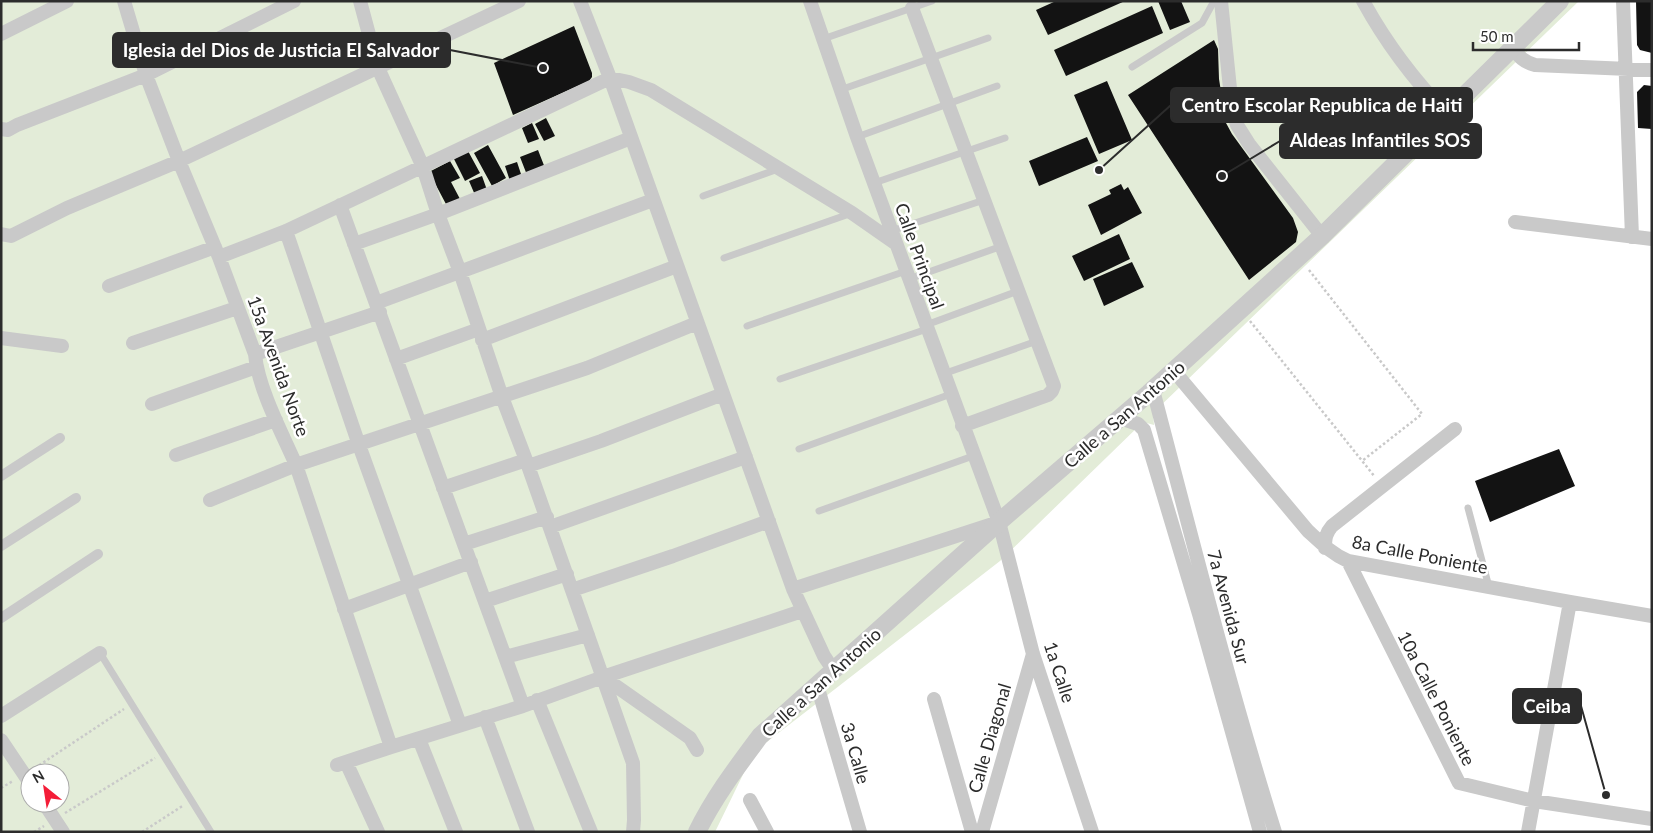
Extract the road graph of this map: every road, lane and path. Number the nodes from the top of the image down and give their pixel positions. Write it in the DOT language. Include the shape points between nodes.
graph roads {
  1 [pos="67,1"];
  2 [pos="124,1"];
  3 [pos="294,1"];
  4 [pos="360,1"];
  5 [pos="519,1"];
  6 [pos="580,1"];
  7 [pos="810,1"];
  8 [pos="932,1"];
  9 [pos="1214,1"];
  10 [pos="1222,1"];
  11 [pos="1363,1"];
  12 [pos="1560,1"];
  13 [pos="1623,1"];
  14 [pos="912,8"];
  15 [pos="1,34"];
  16 [pos="823,38"];
  17 [pos="988,38"];
  18 [pos="1513,48"];
  19 [pos="931,58"];
  20 [pos="1132,67"];
  21 [pos="378,68"];
  22 [pos="1627,69"];
  23 [pos="1652,70"];
  24 [pos="146,75"];
  25 [pos="610,78"];
  26 [pos="997,86"];
  27 [pos="840,90"];
  28 [pos="948,104"];
  29 [pos="1446,113"];
  30 [pos="1,129"];
  31 [pos="857,137"];
  32 [pos="631,138"];
  33 [pos="1006,138"];
  34 [pos="966,151"];
  35 [pos="179,161"];
  36 [pos="423,167"];
  37 [pos="779,168"];
  38 [pos="874,183"];
  39 [pos="703,196"];
  40 [pos="653,200"];
  41 [pos="984,200"];
  42 [pos="340,205"];
  43 [pos="852,213"];
  44 [pos="438,214"];
  45 [pos="1515,222"];
  46 [pos="286,232"];
  47 [pos="1,234"];
  48 [pos="1322,236"];
  49 [pos="893,237"];
  50 [pos="1632,237"];
  51 [pos="1652,239"];
  52 [pos="354,244"];
  53 [pos="1002,246"];
  54 [pos="217,252"];
  55 [pos="1299,257"];
  56 [pos="724,258"];
  57 [pos="677,266"];
  58 [pos="460,272"];
  59 [pos="907,275"];
  60 [pos="109,286"];
  61 [pos="1018,291"];
  62 [pos="238,308"];
  63 [pos="378,308"];
  64 [pos="1241,310"];
  65 [pos="697,323"];
  66 [pos="747,326"];
  67 [pos="926,327"];
  68 [pos="321,332"];
  69 [pos="480,334"];
  70 [pos="1,338"];
  71 [pos="1037,341"];
  72 [pos="133,343"];
  73 [pos="62,346"];
  74 [pos="396,359"];
  75 [pos="255,361"];
  76 [pos="1174,371"];
  77 [pos="943,374"];
  78 [pos="780,379"];
  79 [pos="1153,390"];
  80 [pos="723,394"];
  81 [pos="951,394"];
  82 [pos="502,397"];
  83 [pos="152,404"];
  84 [pos="1120,418"];
  85 [pos="276,420"];
  86 [pos="419,423"];
  87 [pos="962,426"];
  88 [pos="1455,428"];
  89 [pos="60,438"];
  90 [pos="359,445"];
  91 [pos="799,449"];
  92 [pos="176,455"];
  93 [pos="973,456"];
  94 [pos="746,457"];
  95 [pos="1362,461"];
  96 [pos="527,463"];
  97 [pos="296,465"];
  98 [pos="1,476"];
  99 [pos="1382,486"];
  100 [pos="444,488"];
  101 [pos="76,498"];
  102 [pos="210,500"];
  103 [pos="1468,508"];
  104 [pos="819,511"];
  105 [pos="769,521"];
  106 [pos="548,522"];
  107 [pos="999,522"];
  108 [pos="464,544"];
  109 [pos="1,546"];
  110 [pos="1325,548"];
  111 [pos="98,554"];
  112 [pos="1348,561"];
  113 [pos="471,562"];
  114 [pos="567,574"];
  115 [pos="409,585"];
  116 [pos="1489,587"];
  117 [pos="793,589"];
  118 [pos="572,590"];
  119 [pos="485,601"];
  120 [pos="1570,602"];
  121 [pos="344,609"];
  122 [pos="802,610"];
  123 [pos="1652,616"];
  124 [pos="1,618"];
  125 [pos="588,635"];
  126 [pos="100,653"];
  127 [pos="1033,654"];
  128 [pos="505,657"];
  129 [pos="836,668"];
  130 [pos="603,677"];
  131 [pos="817,685"];
  132 [pos="934,699"];
  133 [pos="536,700"];
  134 [pos="132,704"];
  135 [pos="523,706"];
  136 [pos="1,716"];
  137 [pos="485,717"];
  138 [pos="460,725"];
  139 [pos="419,739"];
  140 [pos="1,740"];
  141 [pos="391,747"];
  142 [pos="697,750"];
  143 [pos="162,753"];
  144 [pos="49,763"];
  145 [pos="20,768"];
  146 [pos="20,781"];
  147 [pos="1,788"];
  148 [pos="191,800"];
  149 [pos="750,800"];
  150 [pos="1534,802"];
  151 [pos="50,813"];
  152 [pos="54,819"];
  153 [pos="1652,819"];
  154 [pos="34,832"];
  155 [pos="63,832"];
  156 [pos="142,832"];
  157 [pos="211,832"];
  158 [pos="378,832"];
  159 [pos="456,832"];
  160 [pos="528,832"];
  161 [pos="590,832"];
  162 [pos="633,832"];
  163 [pos="697,832"];
  164 [pos="767,832"];
  165 [pos="860,832"];
  166 [pos="972,832"];
  167 [pos="982,832"];
  168 [pos="1092,832"];
  169 [pos="1260,832"];
  170 [pos="1275,832"];
  171 [pos="1528,832"];
  1 -- 15 [label="street"];
  2 -- 24 [label="street, 15a Avenida Norte"];
  3 -- 24 [label="street"];
  4 -- 21 [label="street"];
  5 -- 21 [label="street"];
  6 -- 25 [label="street"];
  7 -- 16 [label="street, Calle Principal"];
  8 -- 14 [label="lane"];
  9 -- 20 [label="lane" via="1202,23"];
  10 -- 48 [label="street" via="1232,108 1237,125"];
  11 -- 29 [label="street" via="1401,62"];
  12 -- 18 [label="street, Calle a San Antonio"];
  13 -- 22 [label="street"];
  14 -- 16 [label="lane"];
  14 -- 19 [label="street"];
  16 -- 27 [label="street, Calle Principal"];
  17 -- 19 [label="lane"];
  18 -- 22 [label="street" via="1518,56 1535,65"];
  18 -- 29 [label="street, Calle a San Antonio"];
  19 -- 27 [label="lane"];
  19 -- 28 [label="street"];
  21 -- 35 [label="street"];
  21 -- 36 [label="street"];
  22 -- 23 [label="street"];
  22 -- 50 [label="street"];
  24 -- 30 [label="street" via="8,130"];
  24 -- 35 [label="street, 15a Avenida Norte"];
  25 -- 32 [label="street"];
  25 -- 36 [label="street"];
  25 -- 37 [label="street" via="651,90"];
  26 -- 28 [label="lane"];
  27 -- 31 [label="street, Calle Principal"];
  28 -- 31 [label="lane"];
  28 -- 34 [label="street"];
  29 -- 48 [label="street, Calle a San Antonio"];
  31 -- 38 [label="street, Calle Principal"];
  32 -- 40 [label="street"];
  32 -- 44 [label="street"];
  33 -- 34 [label="lane"];
  34 -- 38 [label="lane"];
  34 -- 41 [label="street"];
  35 -- 47 [label="street" via="67,208 11,236"];
  35 -- 54 [label="street, 15a Avenida Norte"];
  36 -- 42 [label="street"];
  36 -- 44 [label="street"];
  37 -- 39 [label="lane"];
  37 -- 43 [label="street"];
  38 -- 49 [label="street, Calle Principal"];
  40 -- 57 [label="street"];
  40 -- 58 [label="street"];
  41 -- 49 [label="lane"];
  41 -- 53 [label="street"];
  42 -- 46 [label="street"];
  42 -- 52 [label="street"];
  43 -- 49 [label="street"];
  43 -- 56 [label="lane"];
  44 -- 52 [label="street"];
  44 -- 58 [label="street"];
  45 -- 50 [label="street"];
  46 -- 54 [label="street"];
  46 -- 68 [label="street"];
  48 -- 55 [label="street, Calle a San Antonio"];
  49 -- 59 [label="street, Calle Principal"];
  50 -- 51 [label="street"];
  52 -- 63 [label="street"];
  53 -- 59 [label="lane"];
  53 -- 61 [label="street"];
  54 -- 60 [label="street"];
  54 -- 62 [label="street, 15a Avenida Norte"];
  55 -- 64 [label="street, Calle a San Antonio"];
  55 -- 95 [label="path" via="1422,414"];
  57 -- 65 [label="street"];
  57 -- 69 [label="street"];
  58 -- 63 [label="street"];
  58 -- 69 [label="street"];
  59 -- 66 [label="lane"];
  59 -- 67 [label="street, Calle Principal"];
  61 -- 67 [label="lane"];
  61 -- 71 [label="street"];
  62 -- 72 [label="street"];
  62 -- 75 [label="street, 15a Avenida Norte"];
  63 -- 68 [label="street"];
  63 -- 74 [label="street"];
  64 -- 76 [label="street, Calle a San Antonio"];
  64 -- 95 [label="path"];
  65 -- 80 [label="street"];
  65 -- 82 [label="street" via="588,368"];
  67 -- 77 [label="street, Calle Principal"];
  67 -- 78 [label="lane"];
  68 -- 75 [label="street"];
  68 -- 90 [label="street"];
  69 -- 74 [label="street"];
  69 -- 82 [label="street"];
  70 -- 73 [label="street"];
  71 -- 77 [label="lane"];
  71 -- 87 [label="street" via="1054,386 1052,391"];
  74 -- 86 [label="street"];
  75 -- 83 [label="street"];
  75 -- 85 [label="street, 15a Avenida Norte"];
  76 -- 79 [label="street, Calle a San Antonio"];
  76 -- 110 [label="street, 8a Calle Poniente"];
  77 -- 81 [label="street, Calle Principal"];
  79 -- 84 [label="street, Calle a San Antonio"];
  79 -- 170 [label="street, 7a Avenida Sur" via="1246,741"];
  80 -- 94 [label="street"];
  80 -- 96 [label="street" via="601,441"];
  81 -- 87 [label="street, Calle Principal"];
  81 -- 91 [label="lane"];
  82 -- 86 [label="street"];
  82 -- 96 [label="street"];
  84 -- 107 [label="street, Calle a San Antonio"];
  84 -- 169 [label="street, 7a Avenida Sur" via="1138,424 1144,430"];
  85 -- 92 [label="street"];
  85 -- 97 [label="street, 15a Avenida Norte"];
  86 -- 90 [label="street"];
  86 -- 100 [label="street"];
  87 -- 93 [label="street, Calle Principal"];
  88 -- 99 [label="street"];
  89 -- 98 [label="street"];
  90 -- 97 [label="street"];
  90 -- 115 [label="street"];
  93 -- 104 [label="lane"];
  93 -- 107 [label="street, Calle Principal"];
  94 -- 105 [label="street"];
  94 -- 106 [label="street"];
  95 -- 99 [label="path"];
  96 -- 100 [label="street"];
  96 -- 106 [label="street"];
  97 -- 102 [label="street"];
  97 -- 121 [label="street, 15a Avenida Norte"];
  99 -- 110 [label="street" via="1332,526 1326,533"];
  100 -- 108 [label="street"];
  101 -- 109 [label="street"];
  103 -- 116 [label="lane"];
  105 -- 117 [label="street"];
  105 -- 118 [label="street"];
  106 -- 108 [label="street"];
  106 -- 114 [label="street"];
  107 -- 117 [label="street"];
  107 -- 127 [label="street, 1a Calle"];
  107 -- 129 [label="street, Calle a San Antonio"];
  108 -- 113 [label="street"];
  110 -- 112 [label="street, 8a Calle Poniente"];
  111 -- 124 [label="street"];
  112 -- 116 [label="street, 8a Calle Poniente"];
  112 -- 150 [label="street, 10a Calle Poniente" via="1459,783"];
  113 -- 115 [label="street"];
  113 -- 119 [label="street"];
  114 -- 118 [label="street"];
  114 -- 119 [label="street"];
  115 -- 121 [label="street"];
  115 -- 138 [label="street"];
  116 -- 120 [label="street, 8a Calle Poniente"];
  117 -- 122 [label="street"];
  118 -- 125 [label="street"];
  119 -- 128 [label="street"];
  120 -- 123 [label="street, 8a Calle Poniente"];
  120 -- 150 [label="street"];
  121 -- 141 [label="street, 15a Avenida Norte"];
  122 -- 129 [label="street" via="824,656"];
  122 -- 130 [label="street"];
  125 -- 128 [label="street"];
  125 -- 130 [label="street"];
  126 -- 134 [label="lane"];
  126 -- 136 [label="street"];
  127 -- 167 [label="street, Calle Diagonal"];
  127 -- 168 [label="street, 1a Calle"];
  128 -- 135 [label="street"];
  129 -- 131 [label="street, Calle a San Antonio"];
  130 -- 133 [label="street"];
  130 -- 142 [label="street" via="690,738"];
  130 -- 162 [label="street" via="633,763"];
  131 -- 163 [label="street, Calle a San Antonio" via="760,736 720,792"];
  131 -- 165 [label="street, 3a Calle"];
  132 -- 166 [label="street"];
  133 -- 135 [label="street"];
  133 -- 161 [label="street"];
  134 -- 143 [label="lane"];
  134 -- 144 [label="path"];
  135 -- 137 [label="street"];
  137 -- 138 [label="street"];
  137 -- 160 [label="street"];
  138 -- 139 [label="street"];
  139 -- 141 [label="street"];
  139 -- 159 [label="street"];
  140 -- 145 [label="street"];
  141 -- 158 [label="street" via="342,764"];
  143 -- 148 [label="lane"];
  143 -- 152 [label="path"];
  146 -- 147 [label="path"];
  148 -- 156 [label="path"];
  148 -- 157 [label="lane"];
  149 -- 164 [label="street"];
  150 -- 153 [label="street, 10a Calle Poniente"];
  150 -- 171 [label="street"];
  151 -- 152 [label="street"];
  152 -- 154 [label="path"];
  152 -- 155 [label="street"];
}
